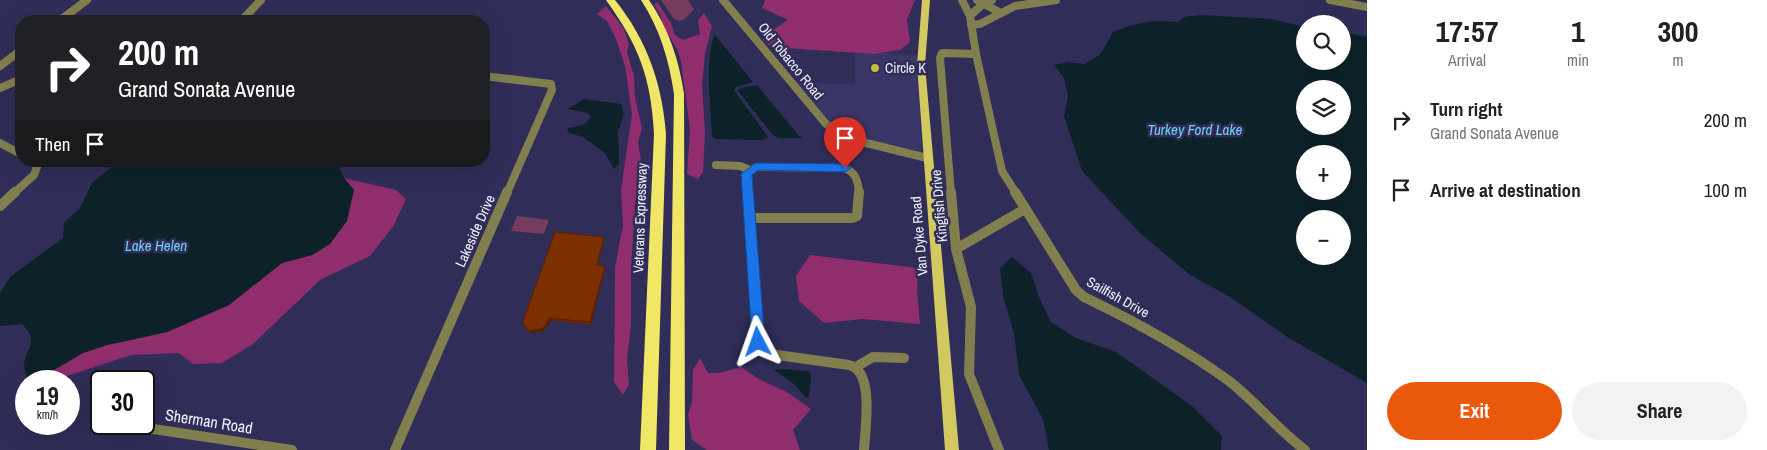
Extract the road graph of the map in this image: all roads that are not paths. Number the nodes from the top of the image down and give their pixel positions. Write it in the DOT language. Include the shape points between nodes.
graph roads {
  1 [pos="87,0"];
  2 [pos="261,0"];
  3 [pos="610,0"];
  4 [pos="645,0"];
  5 [pos="723,0"];
  6 [pos="922,0"];
  7 [pos="926,0"];
  8 [pos="962,0"];
  9 [pos="992,0"];
  10 [pos="1056,0"];
  11 [pos="1330,0"];
  12 [pos="1358,0"];
  13 [pos="981,2"];
  14 [pos="1350,2"];
  15 [pos="1367,2"];
  16 [pos="1367,8"];
  17 [pos="1001,13"];
  18 [pos="67,15"];
  19 [pos="247,15"];
  20 [pos="970,16"];
  21 [pos="923,19"];
  22 [pos="971,25"];
  23 [pos="976,54"];
  24 [pos="15,55"];
  25 [pos="0,66"];
  26 [pos="490,77"];
  27 [pos="15,82"];
  28 [pos="0,88"];
  29 [pos="0,143"];
  30 [pos="15,151"];
  31 [pos="927,158"];
  32 [pos="716,165"];
  33 [pos="37,167"];
  34 [pos="750,170"];
  35 [pos="0,206"];
  36 [pos="1025,209"];
  37 [pos="749,218"];
  38 [pos="956,249"];
  39 [pos="904,358"];
  40 [pos="856,367"];
  41 [pos="155,430"];
  42 [pos="1290,445"];
  43 [pos="254,447"];
  44 [pos="292,450"];
  45 [pos="394,450"];
  46 [pos="648,450"];
  47 [pos="677,450"];
  48 [pos="864,450"];
  49 [pos="952,450"];
  50 [pos="999,450"];
  51 [pos="1305,450"];
  1 -- 18 [label="street"];
  2 -- 19 [label="street"];
  3 -- 46 [label="highway, Veterans Expressway" via="640,43 652,73 658,103 660,134"];
  4 -- 47 [label="highway" via="669,46 679,94"];
  5 -- 31 [label="street, Old Tobacco Road" via="826,124 846,138"];
  6 -- 21 [label="main road, Van Dyke Road"];
  7 -- 21 [label="main road, Van Dyke Road"];
  8 -- 20 [label="street"];
  9 -- 13 [label="street"];
  10 -- 17 [label="street" via="1015,6"];
  11 -- 14 [label="street"];
  12 -- 15 [label="street"];
  13 -- 17 [label="street"];
  13 -- 20 [label="street"];
  14 -- 16 [label="street"];
  17 -- 22 [label="street"];
  20 -- 22 [label="street"];
  21 -- 31 [label="main road, Van Dyke Road" via="921,64"];
  22 -- 23 [label="street"];
  23 -- 36 [label="street, Sailfish Drive" via="1002,171"];
  23 -- 38 [label="street, Kingfish Drive" via="948,52 942,53 940,58"];
  24 -- 25 [label="street"];
  26 -- 45 [label="street, Lakeside Drive" via="543,82 551,84 552,90"];
  27 -- 28 [label="street"];
  29 -- 30 [label="street"];
  31 -- 49 [label="main road, Van Dyke Road"];
  32 -- 34 [label="street" via="740,166"];
  33 -- 35 [label="street" via="34,175"];
  34 -- 37 [label="street" via="747,174"];
  34 -- 37 [label="street" via="763,166 845,168 857,178 860,208 852,218"];
  36 -- 38 [label="street"];
  36 -- 42 [label="street, Sailfish Drive" via="1076,290 1146,328 1229,382"];
  37 -- 40 [label="street" via="758,342 762,349 775,356"];
  38 -- 50 [label="street, Kingfish Drive" via="971,307 969,374"];
  39 -- 40 [label="street" via="865,358"];
  40 -- 48 [label="street" via="865,383"];
  41 -- 43 [label="street, Sherman Road"];
  42 -- 51 [label="street, Sailfish Drive"];
  43 -- 44 [label="street, Sherman Road"];
}
